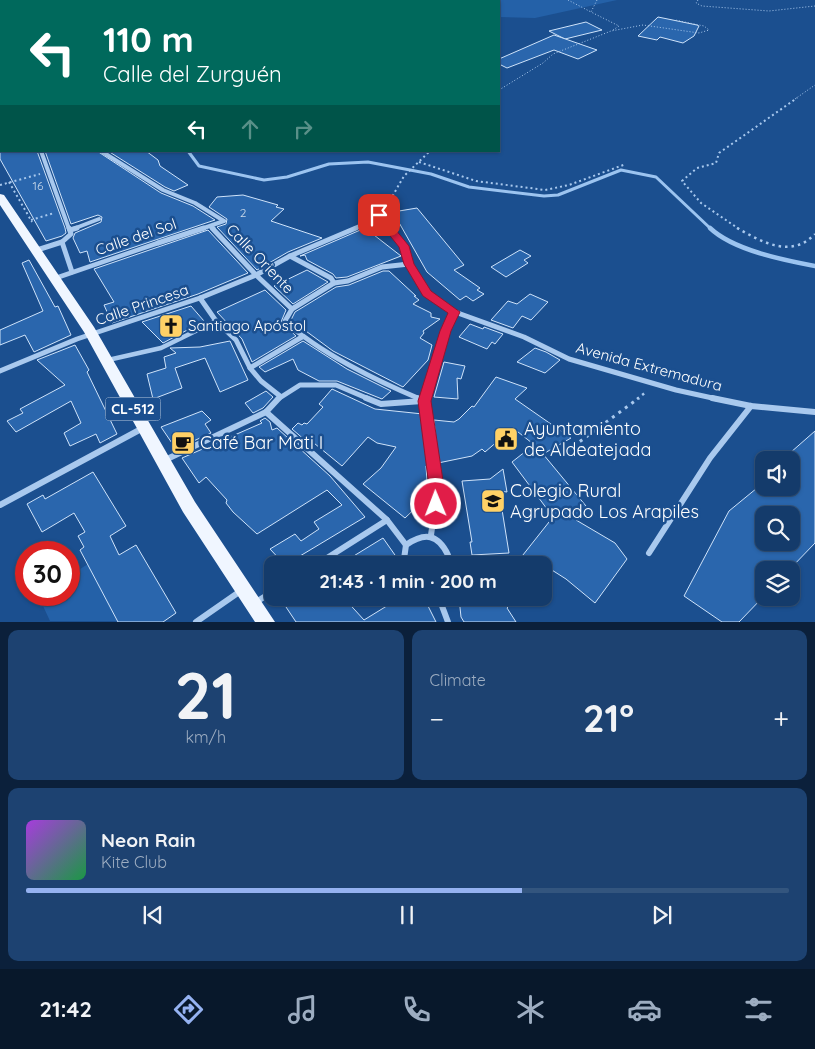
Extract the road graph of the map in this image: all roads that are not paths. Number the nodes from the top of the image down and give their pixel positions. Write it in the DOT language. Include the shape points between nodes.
graph roads {
  1 [pos="41,152"];
  2 [pos="103,152"];
  3 [pos="0,197"];
  4 [pos="379,215"];
  5 [pos="99,219"];
  6 [pos="212,226"];
  7 [pos="70,230"];
  8 [pos="62,242"];
  9 [pos="158,243"];
  10 [pos="37,250"];
  11 [pos="290,256"];
  12 [pos="409,264"];
  13 [pos="72,272"];
  14 [pos="256,275"];
  15 [pos="56,278"];
  16 [pos="334,283"];
  17 [pos="200,298"];
  18 [pos="292,309"];
  19 [pos="454,312"];
  20 [pos="216,321"];
  21 [pos="93,335"];
  22 [pos="302,337"];
  23 [pos="107,360"];
  24 [pos="250,368"];
  25 [pos="0,371"];
  26 [pos="280,396"];
  27 [pos="424,401"];
  28 [pos="751,406"];
  29 [pos="266,412"];
  30 [pos="815,412"];
  31 [pos="144,428"];
  32 [pos="163,461"];
  33 [pos="0,506"];
  34 [pos="387,520"];
  35 [pos="431,535"];
  36 [pos="406,545"];
  37 [pos="649,553"];
  38 [pos="330,556"];
  39 [pos="404,556"];
  40 [pos="448,556"];
  41 [pos="243,590"];
  42 [pos="264,597"];
  43 [pos="254,604"];
  44 [pos="442,606"];
  45 [pos="196,622"];
  46 [pos="266,622"];
  47 [pos="448,622"];
  1 -- 7 [label="street"];
  2 -- 6 [label="street, Calle del Sol" via="163,190 195,203 224,221"];
  3 -- 10 [label="main road, CL-512"];
  4 -- 11 [label="street, Calle Princesa"];
  4 -- 12 [label="street, Avenida Extremadura" via="404,246"];
  5 -- 7 [label="street"];
  6 -- 9 [label="street, Calle del Sol"];
  6 -- 14 [label="street, Calle Oriente"];
  7 -- 8 [label="street" via="71,234"];
  8 -- 10 [label="street"];
  8 -- 13 [label="street"];
  9 -- 13 [label="street, Calle del Sol"];
  10 -- 15 [label="main road, CL-512"];
  11 -- 14 [label="street, Calle Princesa"];
  11 -- 16 [label="street" via="331,278"];
  12 -- 16 [label="street" via="382,267 348,281"];
  12 -- 19 [label="street, Avenida Extremadura" via="427,294"];
  13 -- 15 [label="street, Calle del Sol"];
  14 -- 17 [label="street, Calle Princesa"];
  14 -- 18 [label="street, Calle Oriente"];
  15 -- 21 [label="main road, CL-512"];
  16 -- 18 [label="street"];
  17 -- 20 [label="street"];
  17 -- 21 [label="street, Calle Princesa"];
  18 -- 22 [label="street" via="285,321"];
  19 -- 27 [label="street"];
  19 -- 28 [label="street, Avenida Extremadura" via="524,337 570,359 654,384"];
  20 -- 23 [label="street" via="161,348"];
  20 -- 24 [label="street" via="236,340"];
  21 -- 23 [label="main road, CL-512"];
  21 -- 25 [label="street, Calle Princesa"];
  22 -- 24 [label="street"];
  22 -- 27 [label="street" via="393,388"];
  23 -- 31 [label="main road, CL-512"];
  24 -- 26 [label="street"];
  26 -- 27 [label="street" via="300,385 336,384 381,404"];
  26 -- 29 [label="street"];
  27 -- 35 [label="street" via="437,494"];
  28 -- 30 [label="street, Avenida Extremadura"];
  28 -- 37 [label="street" via="710,458"];
  29 -- 32 [label="street"];
  29 -- 34 [label="street"];
  31 -- 32 [label="main road, CL-512"];
  31 -- 33 [label="street"];
  32 -- 41 [label="main road, CL-512" via="188,507"];
  34 -- 36 [label="street"];
  34 -- 38 [label="street"];
  35 -- 36 [label="street" via="419,536"];
  35 -- 40 [label="street" via="443,543"];
  36 -- 39 [label="street"];
  41 -- 43 [label="main road, CL-512"];
  41 -- 45 [label="street"];
  42 -- 43 [label="street"];
  43 -- 46 [label="main road, CL-512"];
  44 -- 47 [label="street"];
}
